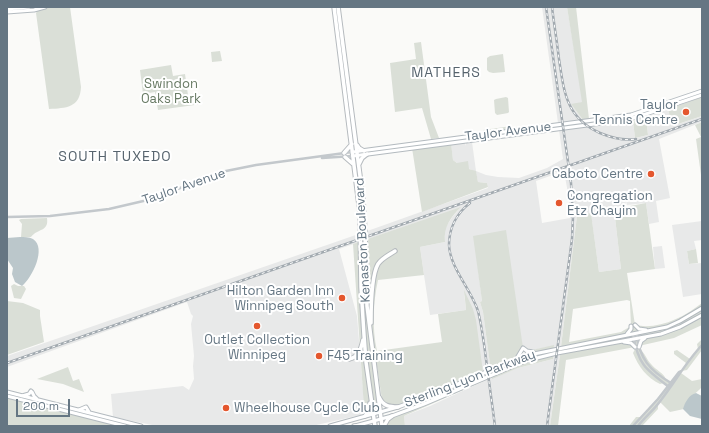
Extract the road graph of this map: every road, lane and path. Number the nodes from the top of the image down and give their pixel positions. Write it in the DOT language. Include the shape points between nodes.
graph roads {
  1 [pos="29,7"];
  2 [pos="45,7"];
  3 [pos="334,7"];
  4 [pos="338,7"];
  5 [pos="7,9"];
  6 [pos="7,12"];
  7 [pos="702,91"];
  8 [pos="702,95"];
  9 [pos="354,144"];
  10 [pos="365,152"];
  11 [pos="355,154"];
  12 [pos="345,155"];
  13 [pos="354,165"];
  14 [pos="359,165"];
  15 [pos="7,217"];
  16 [pos="395,252"];
  17 [pos="702,308"];
  18 [pos="702,315"];
  19 [pos="649,331"];
  20 [pos="634,334"];
  21 [pos="364,335"];
  22 [pos="625,335"];
  23 [pos="647,336"];
  24 [pos="370,338"];
  25 [pos="635,339"];
  26 [pos="623,341"];
  27 [pos="702,345"];
  28 [pos="637,347"];
  29 [pos="537,352"];
  30 [pos="342,355"];
  31 [pos="517,358"];
  32 [pos="671,384"];
  33 [pos="669,387"];
  34 [pos="7,392"];
  35 [pos="378,394"];
  36 [pos="7,396"];
  37 [pos="22,396"];
  38 [pos="371,398"];
  39 [pos="39,400"];
  40 [pos="398,407"];
  41 [pos="381,412"];
  42 [pos="373,414"];
  43 [pos="365,416"];
  44 [pos="392,416"];
  45 [pos="382,418"];
  46 [pos="374,421"];
  47 [pos="125,426"];
  48 [pos="141,426"];
  49 [pos="330,426"];
  50 [pos="354,426"];
  51 [pos="375,426"];
  52 [pos="383,426"];
  53 [pos="633,426"];
  54 [pos="638,426"];
  1 -- 5 [label="main road"];
  2 -- 6 [label="main road"];
  3 -- 9 [label="main road, Kenaston Boulevard"];
  4 -- 9 [label="main road, Kenaston Boulevard"];
  7 -- 10 [label="main road, Taylor Avenue" via="632,115"];
  8 -- 10 [label="main road, Taylor Avenue" via="626,120"];
  9 -- 10 [label="main road"];
  9 -- 11 [label="main road, Kenaston Boulevard"];
  9 -- 12 [label="main road"];
  10 -- 11 [label="main road, Taylor Avenue"];
  10 -- 14 [label="main road"];
  11 -- 12 [label="street, Taylor Avenue"];
  11 -- 13 [label="main road, Kenaston Boulevard"];
  11 -- 14 [label="main road, Kenaston Boulevard"];
  12 -- 13 [label="main road"];
  12 -- 15 [label="street, Taylor Avenue" via="249,166 221,172 152,199 122,207 50,216"];
  13 -- 21 [label="main road, Kenaston Boulevard" via="360,223"];
  14 -- 24 [label="main road, Kenaston Boulevard" via="365,222"];
  16 -- 24 [label="main road" via="382,260 376,268"];
  17 -- 19 [label="main road, Sterling Lyon Parkway" via="680,322"];
  18 -- 23 [label="main road, Sterling Lyon Parkway" via="680,327"];
  19 -- 20 [label="main road, Sterling Lyon Parkway"];
  19 -- 22 [label="main road" via="633,326"];
  20 -- 22 [label="main road, Sterling Lyon Parkway"];
  20 -- 25 [label="street"];
  21 -- 30 [label="main road" via="360,352 356,356 349,359"];
  21 -- 38 [label="main road, Kenaston Boulevard"];
  22 -- 29 [label="main road, Sterling Lyon Parkway"];
  23 -- 25 [label="main road, Sterling Lyon Parkway"];
  23 -- 28 [label="main road"];
  24 -- 35 [label="main road, Kenaston Boulevard"];
  25 -- 26 [label="main road, Sterling Lyon Parkway"];
  25 -- 28 [label="street"];
  26 -- 28 [label="main road"];
  26 -- 44 [label="main road, Sterling Lyon Parkway" via="525,361"];
  27 -- 32 [label="street"];
  28 -- 32 [label="street" via="649,367"];
  28 -- 33 [label="street" via="646,370"];
  29 -- 31 [label="main road, Sterling Lyon Parkway"];
  29 -- 31 [label="main road" via="523,348"];
  31 -- 40 [label="main road, Sterling Lyon Parkway"];
  32 -- 33 [label="street"];
  33 -- 53 [label="street"];
  33 -- 54 [label="street"];
  34 -- 37 [label="main road"];
  35 -- 40 [label="main road" via="385,405"];
  35 -- 41 [label="main road, Kenaston Boulevard"];
  36 -- 47 [label="main road"];
  37 -- 39 [label="main road"];
  37 -- 39 [label="main road" via="32,391"];
  38 -- 42 [label="main road, Kenaston Boulevard"];
  38 -- 43 [label="main road" via="370,410"];
  39 -- 48 [label="main road"];
  40 -- 41 [label="main road, Sterling Lyon Parkway"];
  41 -- 42 [label="main road, Sterling Lyon Parkway"];
  41 -- 45 [label="main road, Kenaston Boulevard"];
  42 -- 43 [label="main road, Sterling Lyon Parkway"];
  42 -- 46 [label="main road, Kenaston Boulevard"];
  43 -- 49 [label="main road, Sterling Lyon Parkway"];
  44 -- 45 [label="main road, Sterling Lyon Parkway"];
  44 -- 52 [label="main road"];
  45 -- 46 [label="main road, Sterling Lyon Parkway"];
  45 -- 52 [label="main road, Kenaston Boulevard"];
  46 -- 50 [label="main road, Sterling Lyon Parkway"];
  46 -- 51 [label="main road, Kenaston Boulevard"];
}
